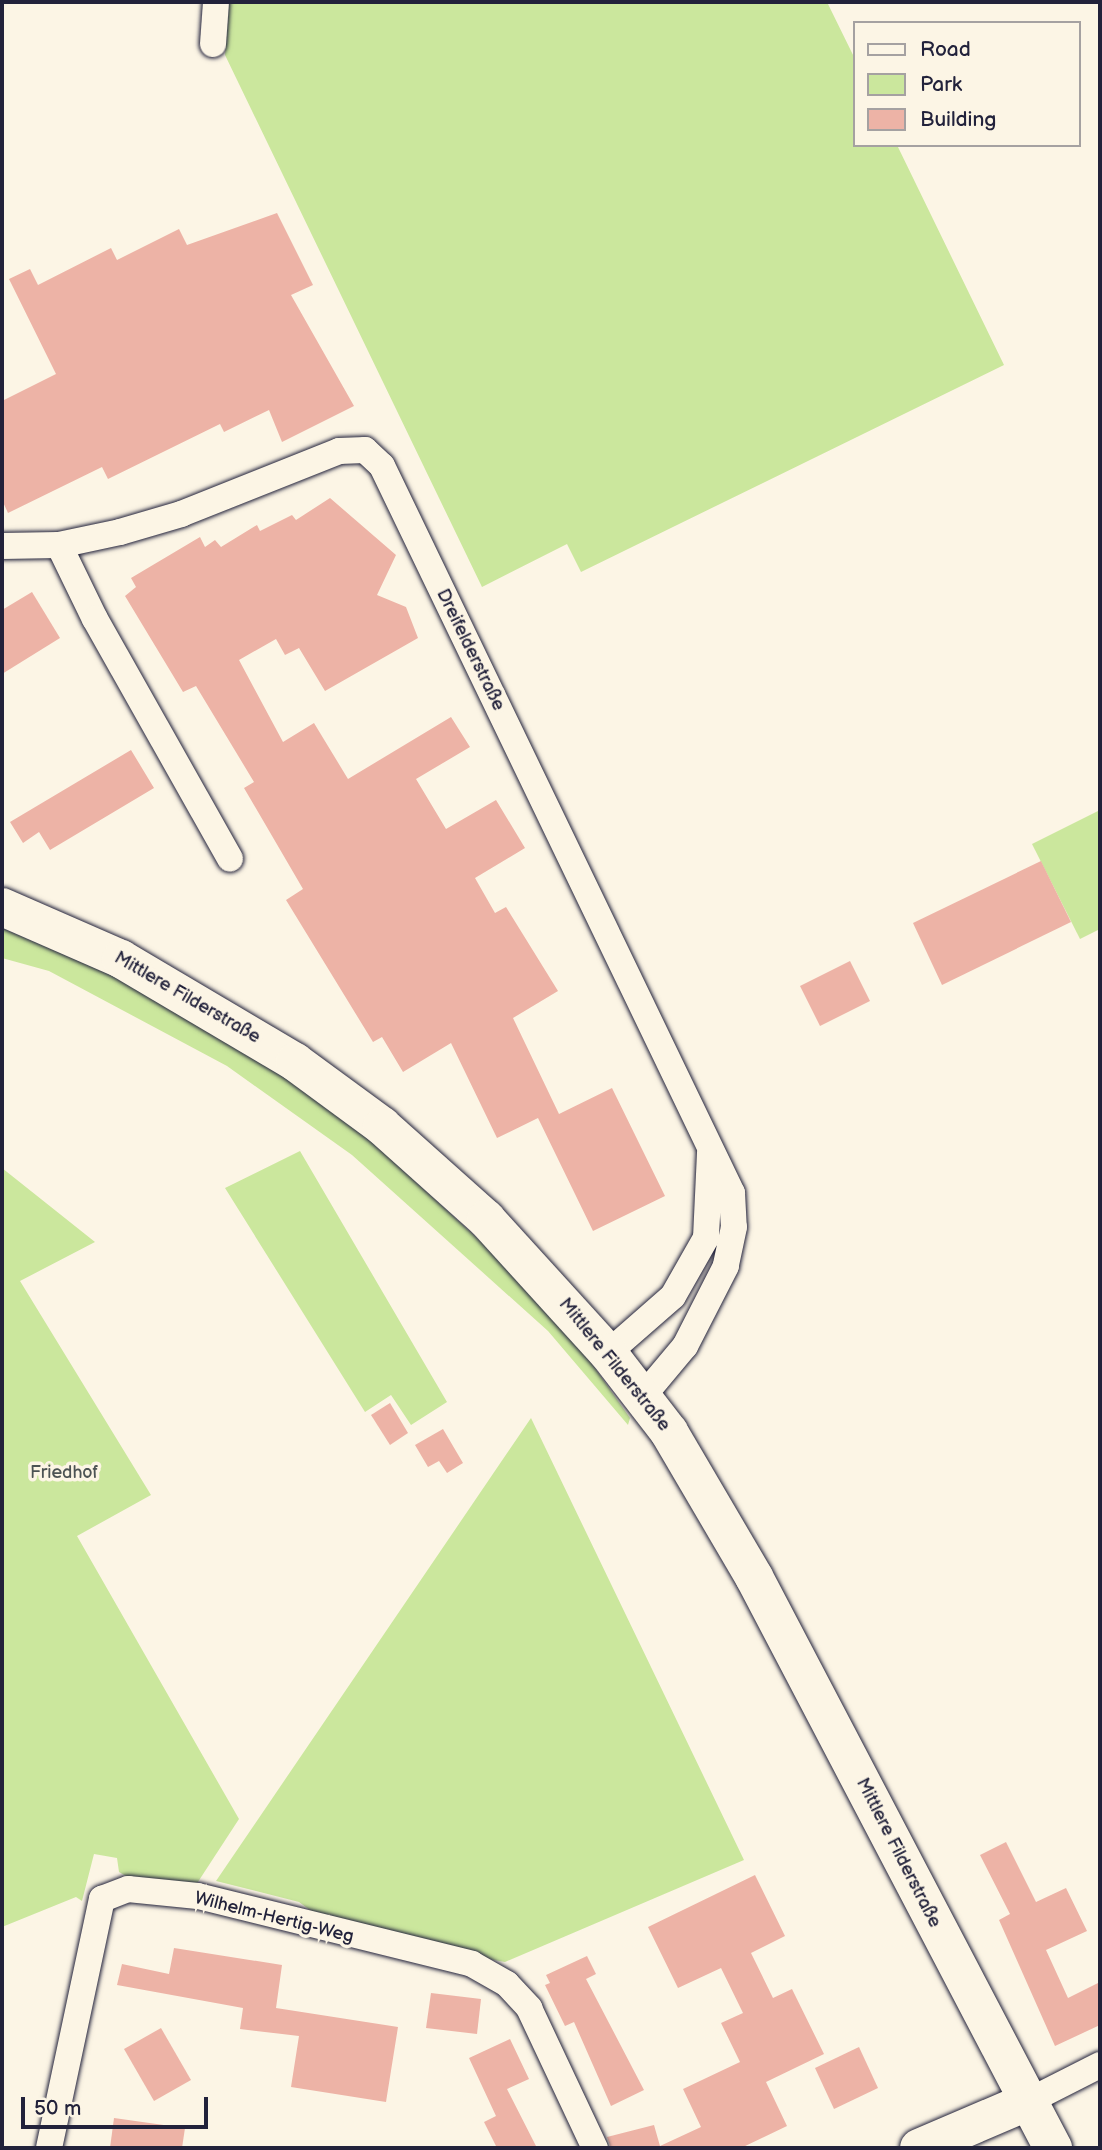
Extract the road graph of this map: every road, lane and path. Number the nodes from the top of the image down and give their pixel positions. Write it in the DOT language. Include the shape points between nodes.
graph roads {
  1 [pos="216,2"];
  2 [pos="212,44"];
  3 [pos="59,545"];
  4 [pos="2,546"];
  5 [pos="230,859"];
  6 [pos="2,907"];
  7 [pos="710,1143"];
  8 [pos="608,1353"];
  9 [pos="643,1396"];
  10 [pos="1100,2065"];
  11 [pos="1027,2102"];
  12 [pos="49,2148"];
  13 [pos="595,2148"];
  14 [pos="919,2148"];
  15 [pos="1053,2148"];
  1 -- 2 [label="street"];
  3 -- 4 [label="street, Dreifelderstraße"];
  3 -- 5 [label="street" via="94,620"];
  3 -- 7 [label="street, Dreifelderstraße" via="181,514 339,451 365,450 383,466"];
  6 -- 8 [label="main road, Mittlere Filderstraße" via="121,959 295,1062 382,1126 486,1219"];
  7 -- 8 [label="street, Dreifelderstraße" via="706,1238 673,1296"];
  7 -- 9 [label="street, Dreifelderstraße" via="732,1193 734,1227 726,1266 685,1346"];
  8 -- 9 [label="main road, Mittlere Filderstraße"];
  9 -- 11 [label="main road, Mittlere Filderstraße" via="754,1577"];
  10 -- 11 [label="street"];
  11 -- 14 [label="main road"];
  11 -- 15 [label="main road, Mittlere Filderstraße"];
  12 -- 13 [label="street, Wilhelm-Hertig-Weg" via="102,1899 128,1889 198,1896 472,1964 507,1984 529,2008"];
}
